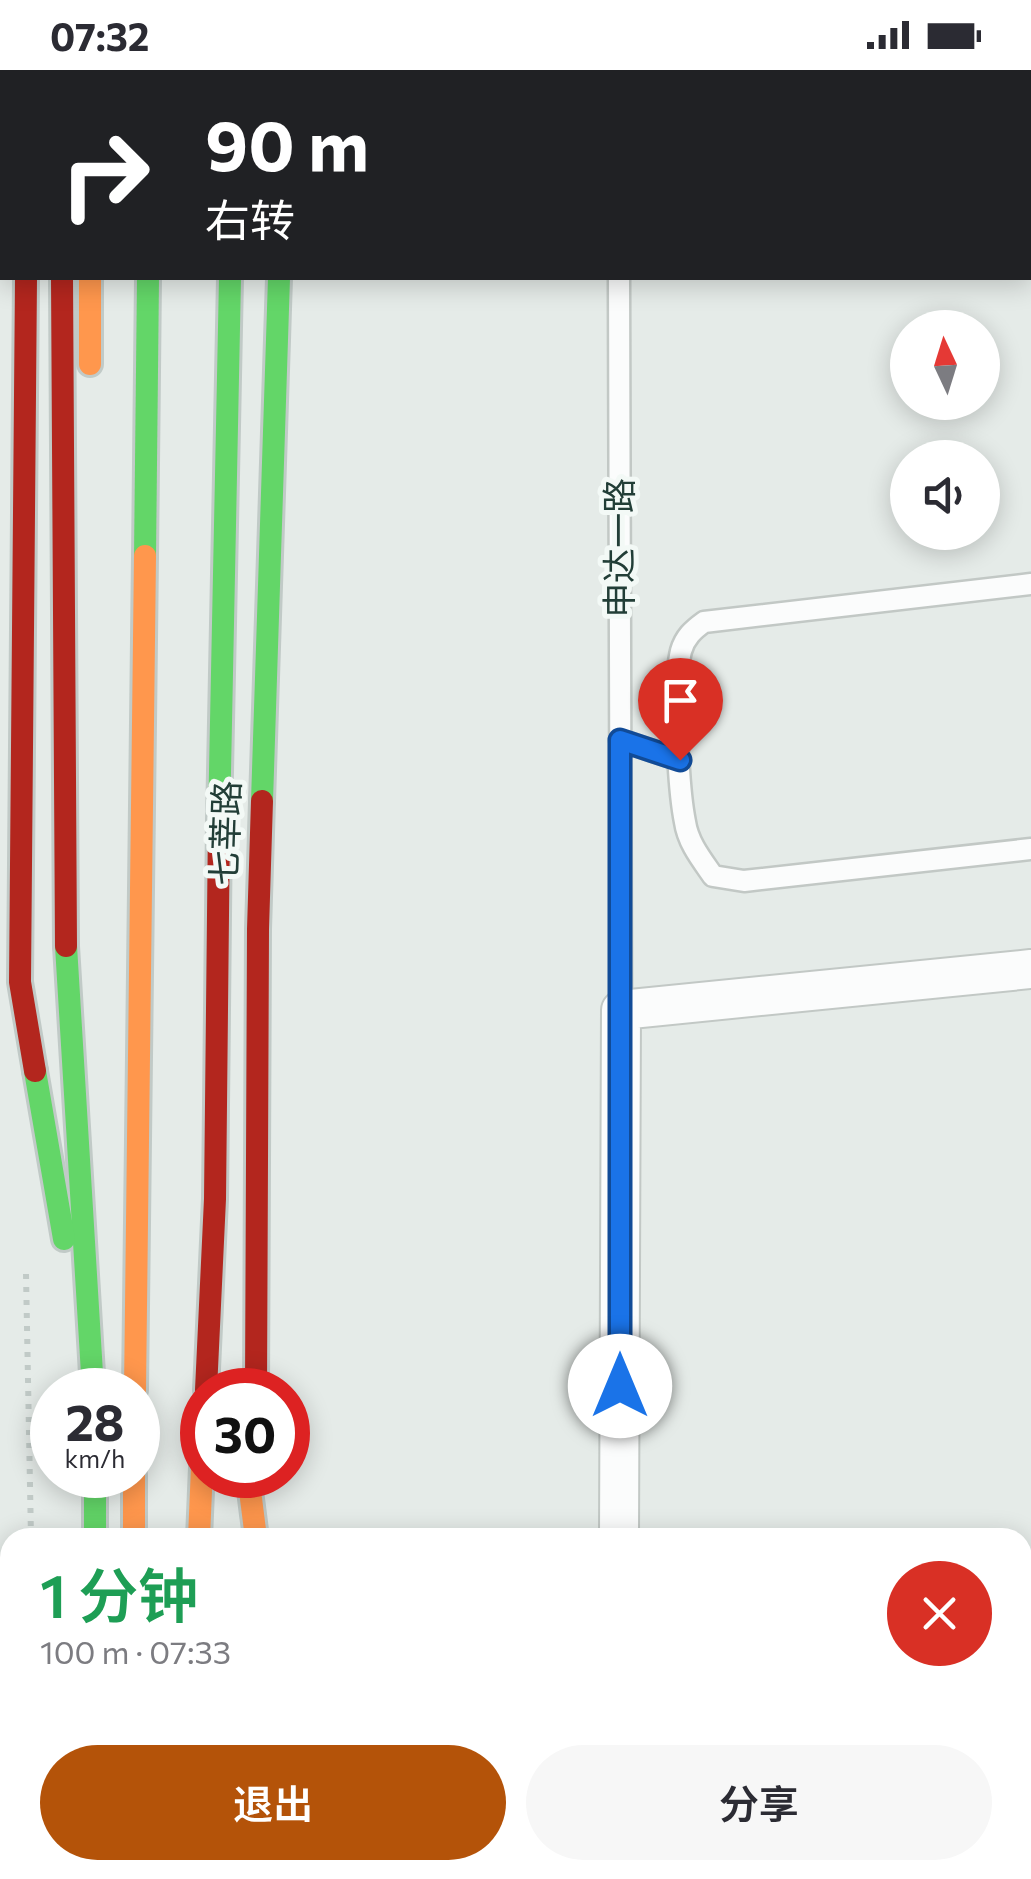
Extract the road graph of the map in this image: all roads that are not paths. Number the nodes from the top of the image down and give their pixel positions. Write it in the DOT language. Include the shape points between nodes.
graph roads {
  1 [pos="26,280"];
  2 [pos="62,280"];
  3 [pos="90,280"];
  4 [pos="148,280"];
  5 [pos="230,280"];
  6 [pos="278,280"];
  7 [pos="619,280"];
  8 [pos="90,397"];
  9 [pos="1031,584"];
  10 [pos="620,740"];
  11 [pos="680,760"];
  12 [pos="1031,850"];
  13 [pos="1031,969"];
  14 [pos="620,1010"];
  15 [pos="93,1012"];
  16 [pos="215,1200"];
  17 [pos="88,1368"];
  18 [pos="91,1368"];
  19 [pos="92,1368"];
  20 [pos="135,1368"];
  21 [pos="207,1368"];
  22 [pos="235,1368"];
  23 [pos="256,1368"];
  24 [pos="95,1498"];
  25 [pos="134,1498"];
  26 [pos="201,1498"];
  27 [pos="251,1498"];
  28 [pos="256,1498"];
  29 [pos="95,1528"];
  30 [pos="134,1528"];
  31 [pos="199,1528"];
  32 [pos="255,1528"];
  33 [pos="256,1528"];
  34 [pos="619,1528"];
  1 -- 17 [label="main road" via="20,982"];
  2 -- 18 [label="main road" via="66,952"];
  3 -- 8 [label="main road"];
  4 -- 20 [label="main road"];
  5 -- 16 [label="main road"];
  6 -- 23 [label="main road, 七莘路" via="258,929"];
  7 -- 10 [label="lane, 申达一路"];
  9 -- 11 [label="lane" via="704,622 690,632 678,669"];
  10 -- 11 [label="lane"];
  10 -- 14 [label="lane, 申达一路"];
  11 -- 12 [label="lane" via="685,824 714,876 744,881"];
  13 -- 14 [label="street"];
  14 -- 34 [label="street, 申达一路"];
  15 -- 19 [label="main road"];
  16 -- 21 [label="main road"];
  16 -- 22 [label="main road"];
  24 -- 29 [label="main road"];
  25 -- 30 [label="main road"];
  26 -- 31 [label="main road"];
  27 -- 32 [label="main road, bridge"];
  28 -- 33 [label="main road"];
}
